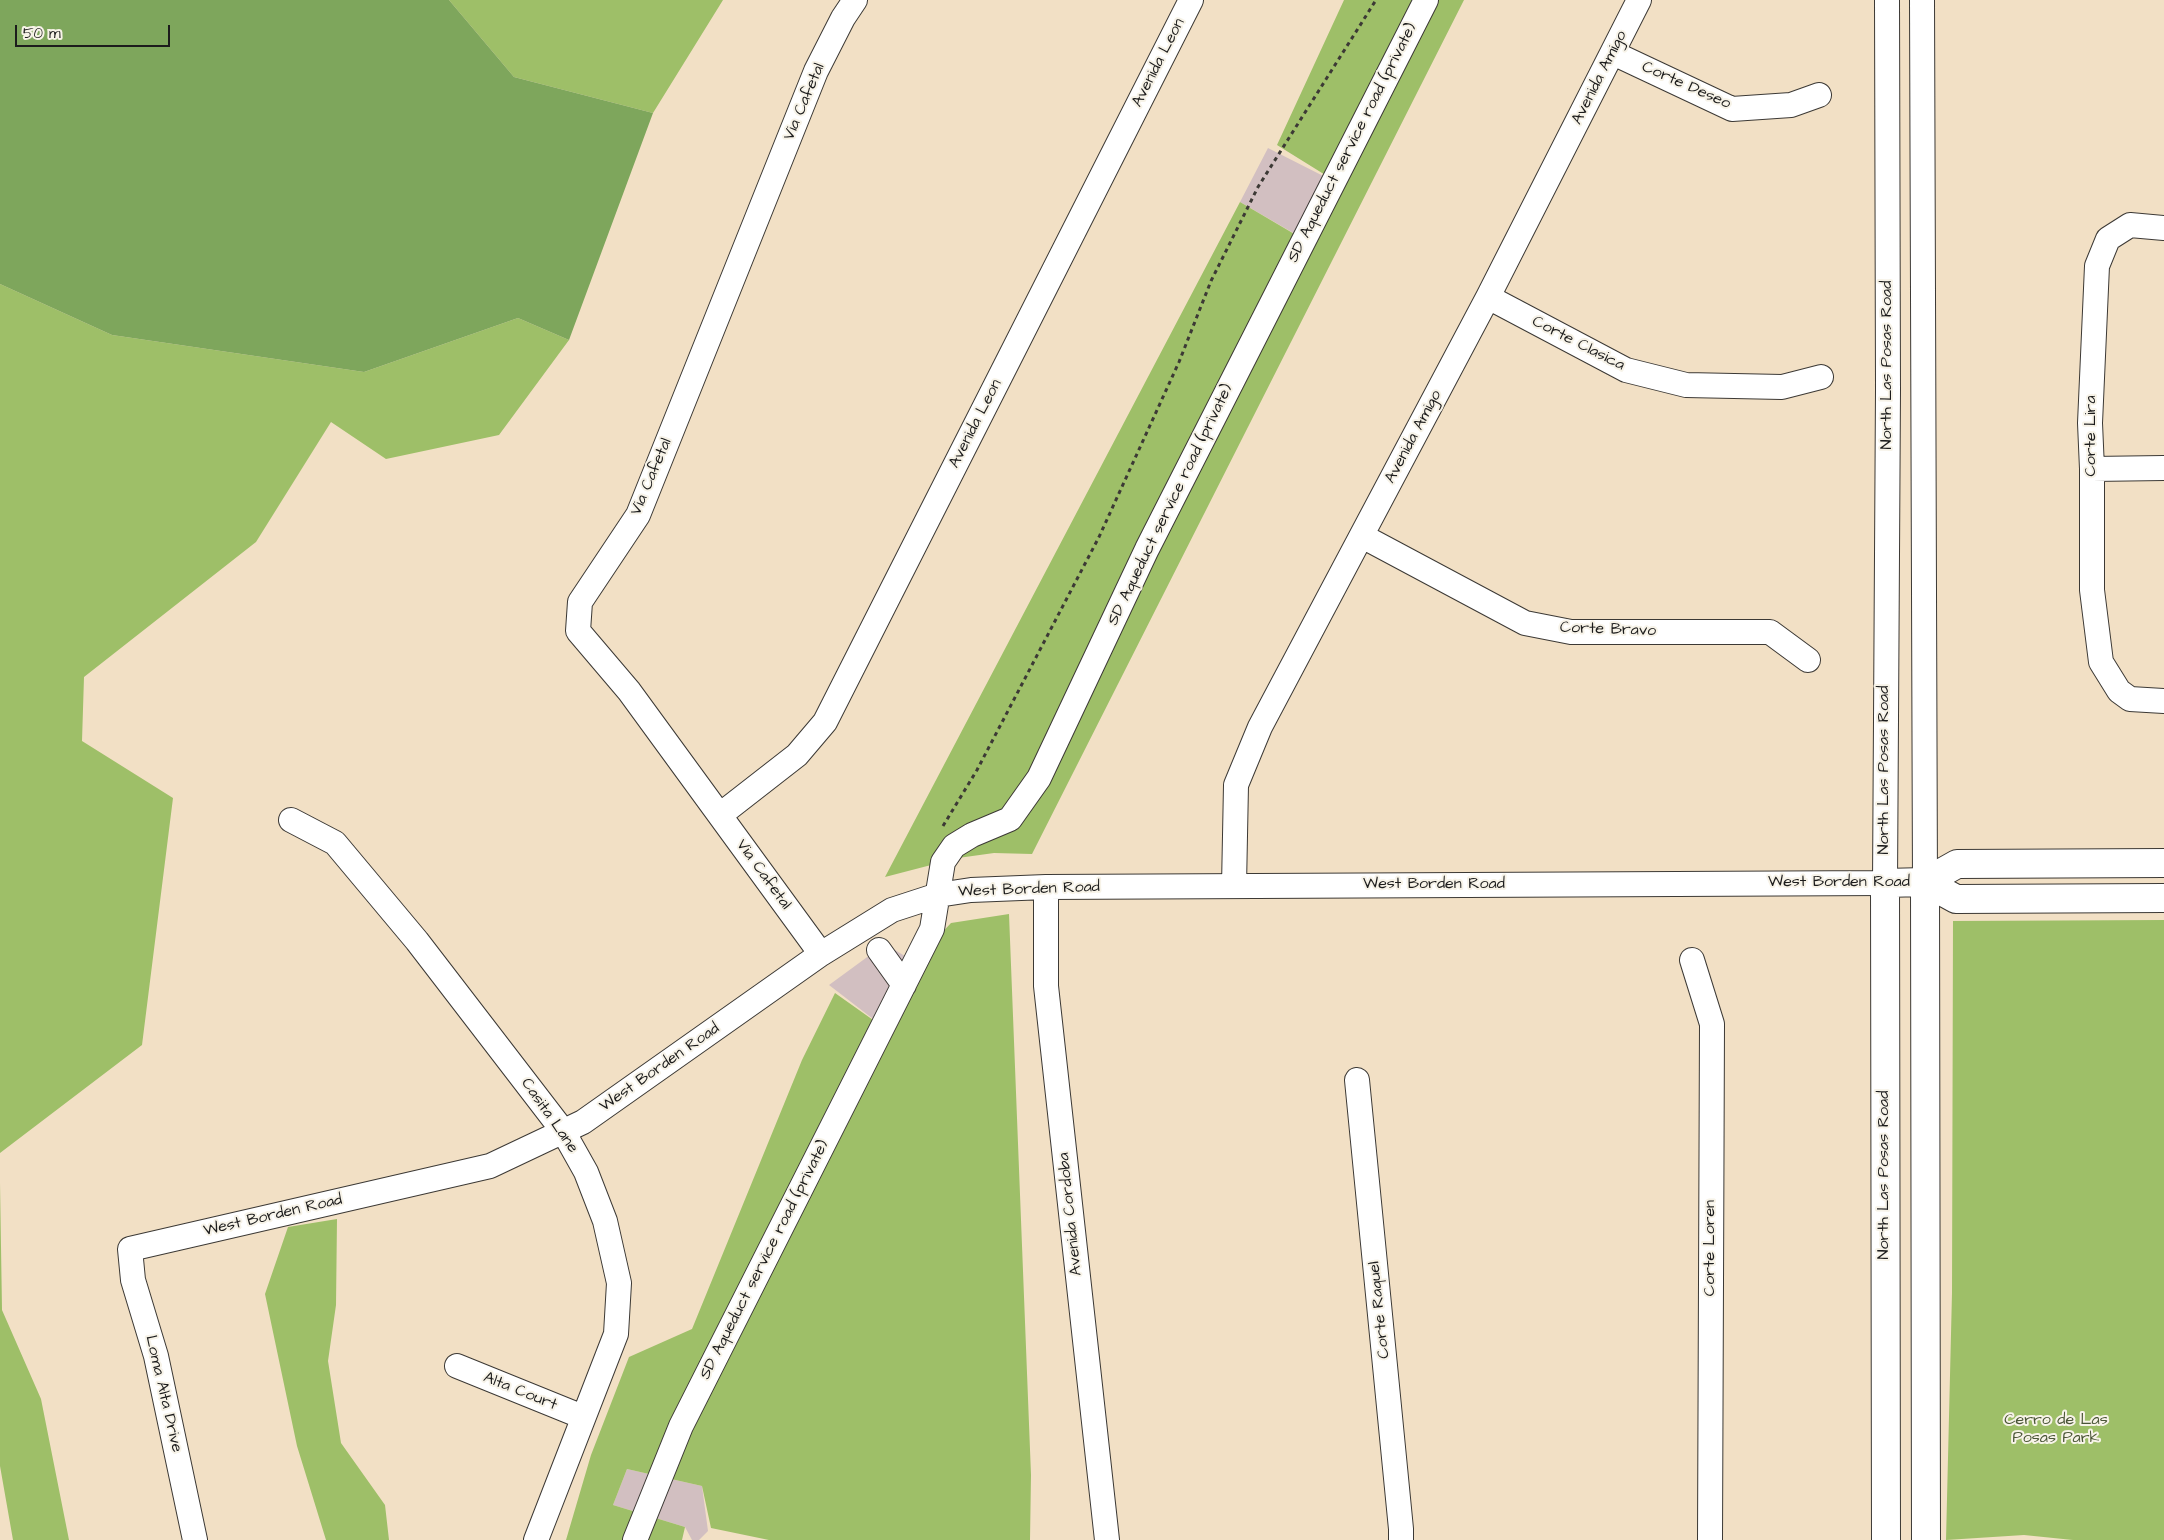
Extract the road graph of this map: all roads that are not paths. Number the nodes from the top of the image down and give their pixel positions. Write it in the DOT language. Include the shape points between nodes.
graph roads {
  1 [pos="855,0"];
  2 [pos="1191,0"];
  3 [pos="1426,0"];
  4 [pos="1639,0"];
  5 [pos="1887,0"];
  6 [pos="1922,0"];
  7 [pos="1613,53"];
  8 [pos="1818,95"];
  9 [pos="2164,228"];
  10 [pos="1488,297"];
  11 [pos="1821,377"];
  12 [pos="2164,468"];
  13 [pos="2092,469"];
  14 [pos="1362,536"];
  15 [pos="1808,660"];
  16 [pos="2164,701"];
  17 [pos="720,815"];
  18 [pos="291,820"];
  19 [pos="2164,863"];
  20 [pos="1925,882"];
  21 [pos="1885,883"];
  22 [pos="1234,886"];
  23 [pos="1046,887"];
  24 [pos="938,895"];
  25 [pos="2164,898"];
  26 [pos="879,950"];
  27 [pos="821,954"];
  28 [pos="1692,960"];
  29 [pos="904,985"];
  30 [pos="1357,1080"];
  31 [pos="563,1131"];
  32 [pos="130,1249"];
  33 [pos="458,1366"];
  34 [pos="583,1417"];
  35 [pos="195,1540"];
  36 [pos="536,1540"];
  37 [pos="635,1540"];
  38 [pos="1107,1540"];
  39 [pos="1401,1540"];
  40 [pos="1710,1540"];
  41 [pos="1886,1540"];
  42 [pos="1926,1540"];
  1 -- 17 [label="street, Via Cafetal" via="816,71 638,515 580,602 578,630 629,691"];
  2 -- 17 [label="street, Avenida Leon" via="825,722 797,755"];
  3 -- 24 [label="street, SD Aqueduct service road (private)" via="1156,532 1040,778 1010,819 954,846 943,862"];
  4 -- 7 [label="street, Avenida Amigo"];
  5 -- 21 [label="street, North Las Posas Road"];
  6 -- 20 [label="street"];
  7 -- 8 [label="street, Corte Deseo" via="1732,109 1791,105"];
  7 -- 10 [label="street, Avenida Amigo"];
  9 -- 13 [label="street, Corte Lira" via="2130,225 2108,240 2096,266 2090,423"];
  10 -- 11 [label="street, Corte Clasica" via="1626,370 1686,385 1782,387"];
  10 -- 14 [label="street, Avenida Amigo"];
  12 -- 13 [label="street"];
  13 -- 16 [label="street, Corte Lira" via="2092,590 2101,662 2119,691 2130,699"];
  14 -- 15 [label="street, Corte Bravo" via="1525,623 1572,632 1770,632"];
  14 -- 22 [label="street, Avenida Amigo" via="1260,728 1236,785"];
  17 -- 27 [label="street, Via Cafetal"];
  18 -- 31 [label="street, Casita Lane" via="335,843 417,941"];
  19 -- 20 [label="main road, West Borden Road" via="1957,864"];
  20 -- 21 [label="main road, West Borden Road"];
  20 -- 25 [label="main road, West Borden Road" via="1956,900"];
  20 -- 42 [label="main road"];
  21 -- 22 [label="street, West Borden Road"];
  21 -- 41 [label="main road, North Las Posas Road"];
  22 -- 23 [label="street, West Borden Road"];
  23 -- 24 [label="street, West Borden Road" via="971,890"];
  23 -- 38 [label="street, Avenida Cordoba" via="1046,986"];
  24 -- 27 [label="street, West Borden Road" via="892,910"];
  24 -- 29 [label="street, SD Aqueduct service road (private)" via="932,929"];
  26 -- 29 [label="street"];
  27 -- 31 [label="street, West Borden Road" via="583,1122"];
  28 -- 40 [label="street, Corte Loren" via="1712,1024"];
  29 -- 37 [label="street, SD Aqueduct service road (private)" via="681,1426"];
  30 -- 39 [label="street, Corte Raquel"];
  31 -- 32 [label="street, West Borden Road" via="490,1166"];
  31 -- 34 [label="street, Casita Lane" via="586,1172 605,1221 619,1283 616,1334"];
  32 -- 35 [label="street, Loma Alta Drive" via="133,1280 156,1356"];
  33 -- 34 [label="street, Alta Court"];
  34 -- 36 [label="street, Casita Lane"];
}
